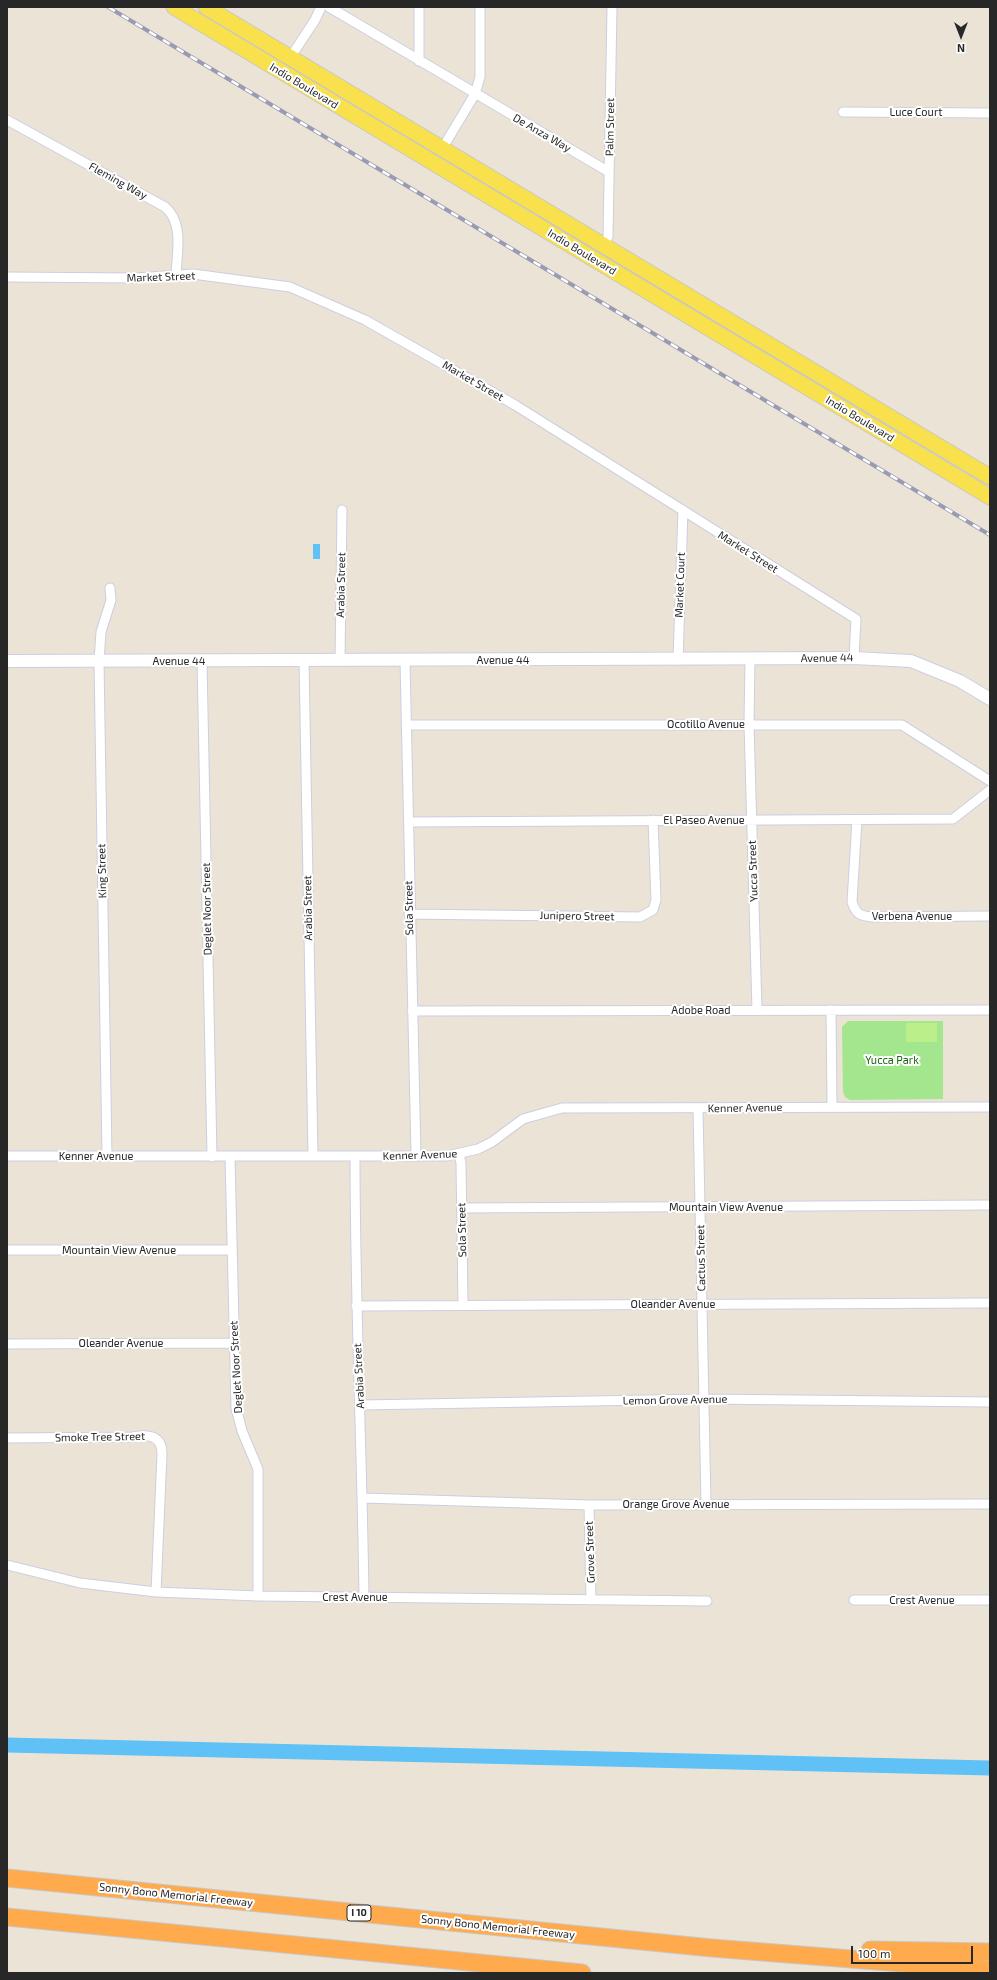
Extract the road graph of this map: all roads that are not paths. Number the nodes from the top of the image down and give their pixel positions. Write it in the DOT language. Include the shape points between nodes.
graph roads {
  1 [pos="174,7"];
  2 [pos="206,7"];
  3 [pos="321,7"];
  4 [pos="329,7"];
  5 [pos="419,7"];
  6 [pos="480,7"];
  7 [pos="612,7"];
  8 [pos="208,28"];
  9 [pos="290,58"];
  10 [pos="419,60"];
  11 [pos="299,83"];
  12 [pos="475,94"];
  13 [pos="843,112"];
  14 [pos="990,113"];
  15 [pos="359,119"];
  16 [pos="7,120"];
  17 [pos="442,149"];
  18 [pos="609,172"];
  19 [pos="450,174"];
  20 [pos="520,216"];
  21 [pos="602,245"];
  22 [pos="613,271"];
  23 [pos="176,275"];
  24 [pos="7,277"];
  25 [pos="952,474"];
  26 [pos="990,477"];
  27 [pos="990,489"];
  28 [pos="990,497"];
  29 [pos="342,510"];
  30 [pos="683,510"];
  31 [pos="110,588"];
  32 [pos="854,658"];
  33 [pos="750,659"];
  34 [pos="678,660"];
  35 [pos="7,661"];
  36 [pos="99,661"];
  37 [pos="202,661"];
  38 [pos="304,661"];
  39 [pos="340,661"];
  40 [pos="405,661"];
  41 [pos="990,699"];
  42 [pos="749,724"];
  43 [pos="406,725"];
  44 [pos="990,781"];
  45 [pos="990,790"];
  46 [pos="653,820"];
  47 [pos="751,820"];
  48 [pos="857,820"];
  49 [pos="409,822"];
  50 [pos="409,914"];
  51 [pos="990,916"];
  52 [pos="757,1010"];
  53 [pos="831,1010"];
  54 [pos="990,1010"];
  55 [pos="412,1011"];
  56 [pos="832,1107"];
  57 [pos="990,1107"];
  58 [pos="698,1109"];
  59 [pos="459,1154"];
  60 [pos="416,1155"];
  61 [pos="7,1156"];
  62 [pos="107,1156"];
  63 [pos="313,1156"];
  64 [pos="355,1156"];
  65 [pos="212,1157"];
  66 [pos="230,1157"];
  67 [pos="990,1205"];
  68 [pos="700,1207"];
  69 [pos="462,1208"];
  70 [pos="7,1250"];
  71 [pos="232,1250"];
  72 [pos="990,1303"];
  73 [pos="702,1304"];
  74 [pos="463,1305"];
  75 [pos="356,1306"];
  76 [pos="235,1343"];
  77 [pos="7,1344"];
  78 [pos="704,1399"];
  79 [pos="990,1402"];
  80 [pos="361,1405"];
  81 [pos="7,1438"];
  82 [pos="363,1498"];
  83 [pos="706,1504"];
  84 [pos="990,1504"];
  85 [pos="589,1505"];
  86 [pos="7,1565"];
  87 [pos="156,1592"];
  88 [pos="258,1596"];
  89 [pos="364,1597"];
  90 [pos="591,1600"];
  91 [pos="854,1600"];
  92 [pos="990,1600"];
  93 [pos="707,1601"];
  94 [pos="7,1878"];
  95 [pos="7,1917"];
  96 [pos="712,1948"];
  97 [pos="990,1952"];
  98 [pos="990,1970"];
  99 [pos="582,1973"];
  1 -- 8 [label="main road, Indio Boulevard"];
  2 -- 9 [label="main road, Indio Boulevard"];
  3 -- 9 [label="street"];
  4 -- 10 [label="street, De Anza Way"];
  5 -- 10 [label="street"];
  6 -- 12 [label="street" via="480,77"];
  7 -- 18 [label="street, Palm Street"];
  8 -- 9 [label="main road" via="231,35 268,57"];
  8 -- 11 [label="main road, Indio Boulevard"];
  9 -- 11 [label="main road" via="288,64"];
  9 -- 17 [label="main road, Indio Boulevard"];
  10 -- 12 [label="street, De Anza Way"];
  11 -- 15 [label="main road, Indio Boulevard"];
  12 -- 17 [label="street"];
  12 -- 18 [label="street, De Anza Way"];
  13 -- 14 [label="street, Luce Court"];
  15 -- 17 [label="main road" via="382,126 421,148 432,151"];
  15 -- 19 [label="main road, Indio Boulevard"];
  16 -- 23 [label="street, Fleming Way" via="172,213 178,226"];
  17 -- 19 [label="main road" via="442,160"];
  17 -- 21 [label="main road, Indio Boulevard"];
  18 -- 21 [label="street, Palm Street" via="608,237"];
  19 -- 20 [label="main road, Indio Boulevard"];
  20 -- 21 [label="main road" via="543,222 581,244 592,247"];
  20 -- 22 [label="main road, Indio Boulevard"];
  21 -- 22 [label="main road" via="605,258"];
  21 -- 26 [label="main road, Indio Boulevard"];
  22 -- 25 [label="main road, Indio Boulevard"];
  23 -- 24 [label="street, Market Street" via="135,278"];
  23 -- 30 [label="street, Market Street" via="193,274 290,287 365,320 515,405"];
  25 -- 27 [label="main road" via="977,481"];
  25 -- 28 [label="main road, Indio Boulevard"];
  29 -- 39 [label="street, Arabia Street"];
  30 -- 32 [label="street, Market Street" via="856,619"];
  30 -- 34 [label="street, Market Court"];
  31 -- 36 [label="street, King Street" via="111,600 101,632"];
  32 -- 33 [label="street, Avenue 44"];
  32 -- 41 [label="street, Avenue 44" via="910,661 960,680"];
  33 -- 34 [label="street, Avenue 44"];
  33 -- 42 [label="street, Yucca Street"];
  34 -- 40 [label="street, Avenue 44"];
  35 -- 36 [label="street, Avenue 44"];
  36 -- 37 [label="street, Avenue 44"];
  36 -- 62 [label="street, King Street"];
  37 -- 38 [label="street, Avenue 44"];
  37 -- 65 [label="street, Deglet Noor Street"];
  38 -- 39 [label="street, Avenue 44"];
  38 -- 63 [label="street, Arabia Street"];
  39 -- 40 [label="street, Avenue 44"];
  40 -- 43 [label="street, Sola Street"];
  42 -- 43 [label="street, Ocotillo Avenue"];
  42 -- 44 [label="street, Ocotillo Avenue" via="902,725"];
  42 -- 47 [label="street, Yucca Street"];
  43 -- 49 [label="street, Sola Street"];
  45 -- 48 [label="street, El Paseo Avenue" via="952,819"];
  46 -- 47 [label="street, El Paseo Avenue"];
  46 -- 49 [label="street, El Paseo Avenue"];
  46 -- 50 [label="street, Junipero Street" via="656,900 653,910 640,917"];
  47 -- 48 [label="street, El Paseo Avenue"];
  47 -- 52 [label="street, Yucca Street"];
  48 -- 51 [label="street, Verbena Avenue" via="852,902 855,912 872,917"];
  49 -- 50 [label="street, Sola Street"];
  50 -- 55 [label="street, Sola Street"];
  52 -- 53 [label="street, Adobe Road"];
  52 -- 55 [label="street, Adobe Road"];
  53 -- 54 [label="street, Adobe Road"];
  53 -- 56 [label="street"];
  55 -- 60 [label="street, Sola Street"];
  56 -- 57 [label="street, Kenner Avenue"];
  56 -- 58 [label="street, Kenner Avenue"];
  58 -- 59 [label="street, Kenner Avenue" via="562,1108 523,1119 492,1142"];
  58 -- 68 [label="street, Cactus Street"];
  59 -- 60 [label="street, Kenner Avenue"];
  59 -- 69 [label="street, Sola Street"];
  60 -- 64 [label="street, Kenner Avenue"];
  61 -- 62 [label="street, Kenner Avenue"];
  62 -- 65 [label="street, Kenner Avenue"];
  63 -- 64 [label="street, Kenner Avenue"];
  63 -- 66 [label="street, Kenner Avenue"];
  64 -- 75 [label="street, Arabia Street"];
  65 -- 66 [label="street, Kenner Avenue"];
  66 -- 71 [label="street, Deglet Noor Street"];
  67 -- 68 [label="street, Mountain View Avenue"];
  68 -- 69 [label="street, Mountain View Avenue"];
  68 -- 73 [label="street, Cactus Street"];
  69 -- 74 [label="street, Sola Street"];
  70 -- 71 [label="street, Mountain View Avenue"];
  71 -- 76 [label="street, Deglet Noor Street"];
  72 -- 73 [label="street, Oleander Avenue"];
  73 -- 74 [label="street, Oleander Avenue"];
  73 -- 78 [label="street, Cactus Street"];
  74 -- 75 [label="street, Oleander Avenue"];
  75 -- 80 [label="street, Arabia Street"];
  76 -- 77 [label="street, Oleander Avenue"];
  76 -- 88 [label="street, Deglet Noor Street" via="236,1408 242,1431 258,1469"];
  78 -- 79 [label="street, Lemon Grove Avenue"];
  78 -- 80 [label="street, Lemon Grove Avenue"];
  78 -- 83 [label="street, Cactus Street"];
  80 -- 82 [label="street, Arabia Street"];
  81 -- 87 [label="street, Smoke Tree Street" via="150,1436 159,1441 162,1445 162,1454"];
  82 -- 85 [label="street, Orange Grove Avenue"];
  82 -- 89 [label="street, Arabia Street"];
  83 -- 84 [label="street, Orange Grove Avenue"];
  83 -- 85 [label="street, Orange Grove Avenue"];
  85 -- 90 [label="street, Grove Street"];
  86 -- 87 [label="street, Crest Avenue" via="80,1583"];
  87 -- 88 [label="street, Crest Avenue"];
  88 -- 89 [label="street, Crest Avenue"];
  89 -- 90 [label="street, Crest Avenue"];
  90 -- 93 [label="street, Crest Avenue"];
  91 -- 92 [label="street, Crest Avenue"];
  94 -- 96 [label="highway, Sonny Bono Memorial Freeway / I 10"];
  95 -- 99 [label="highway"];
  96 -- 97 [label="highway"];
  96 -- 98 [label="highway, Sonny Bono Memorial Freeway / I 10"];
}
